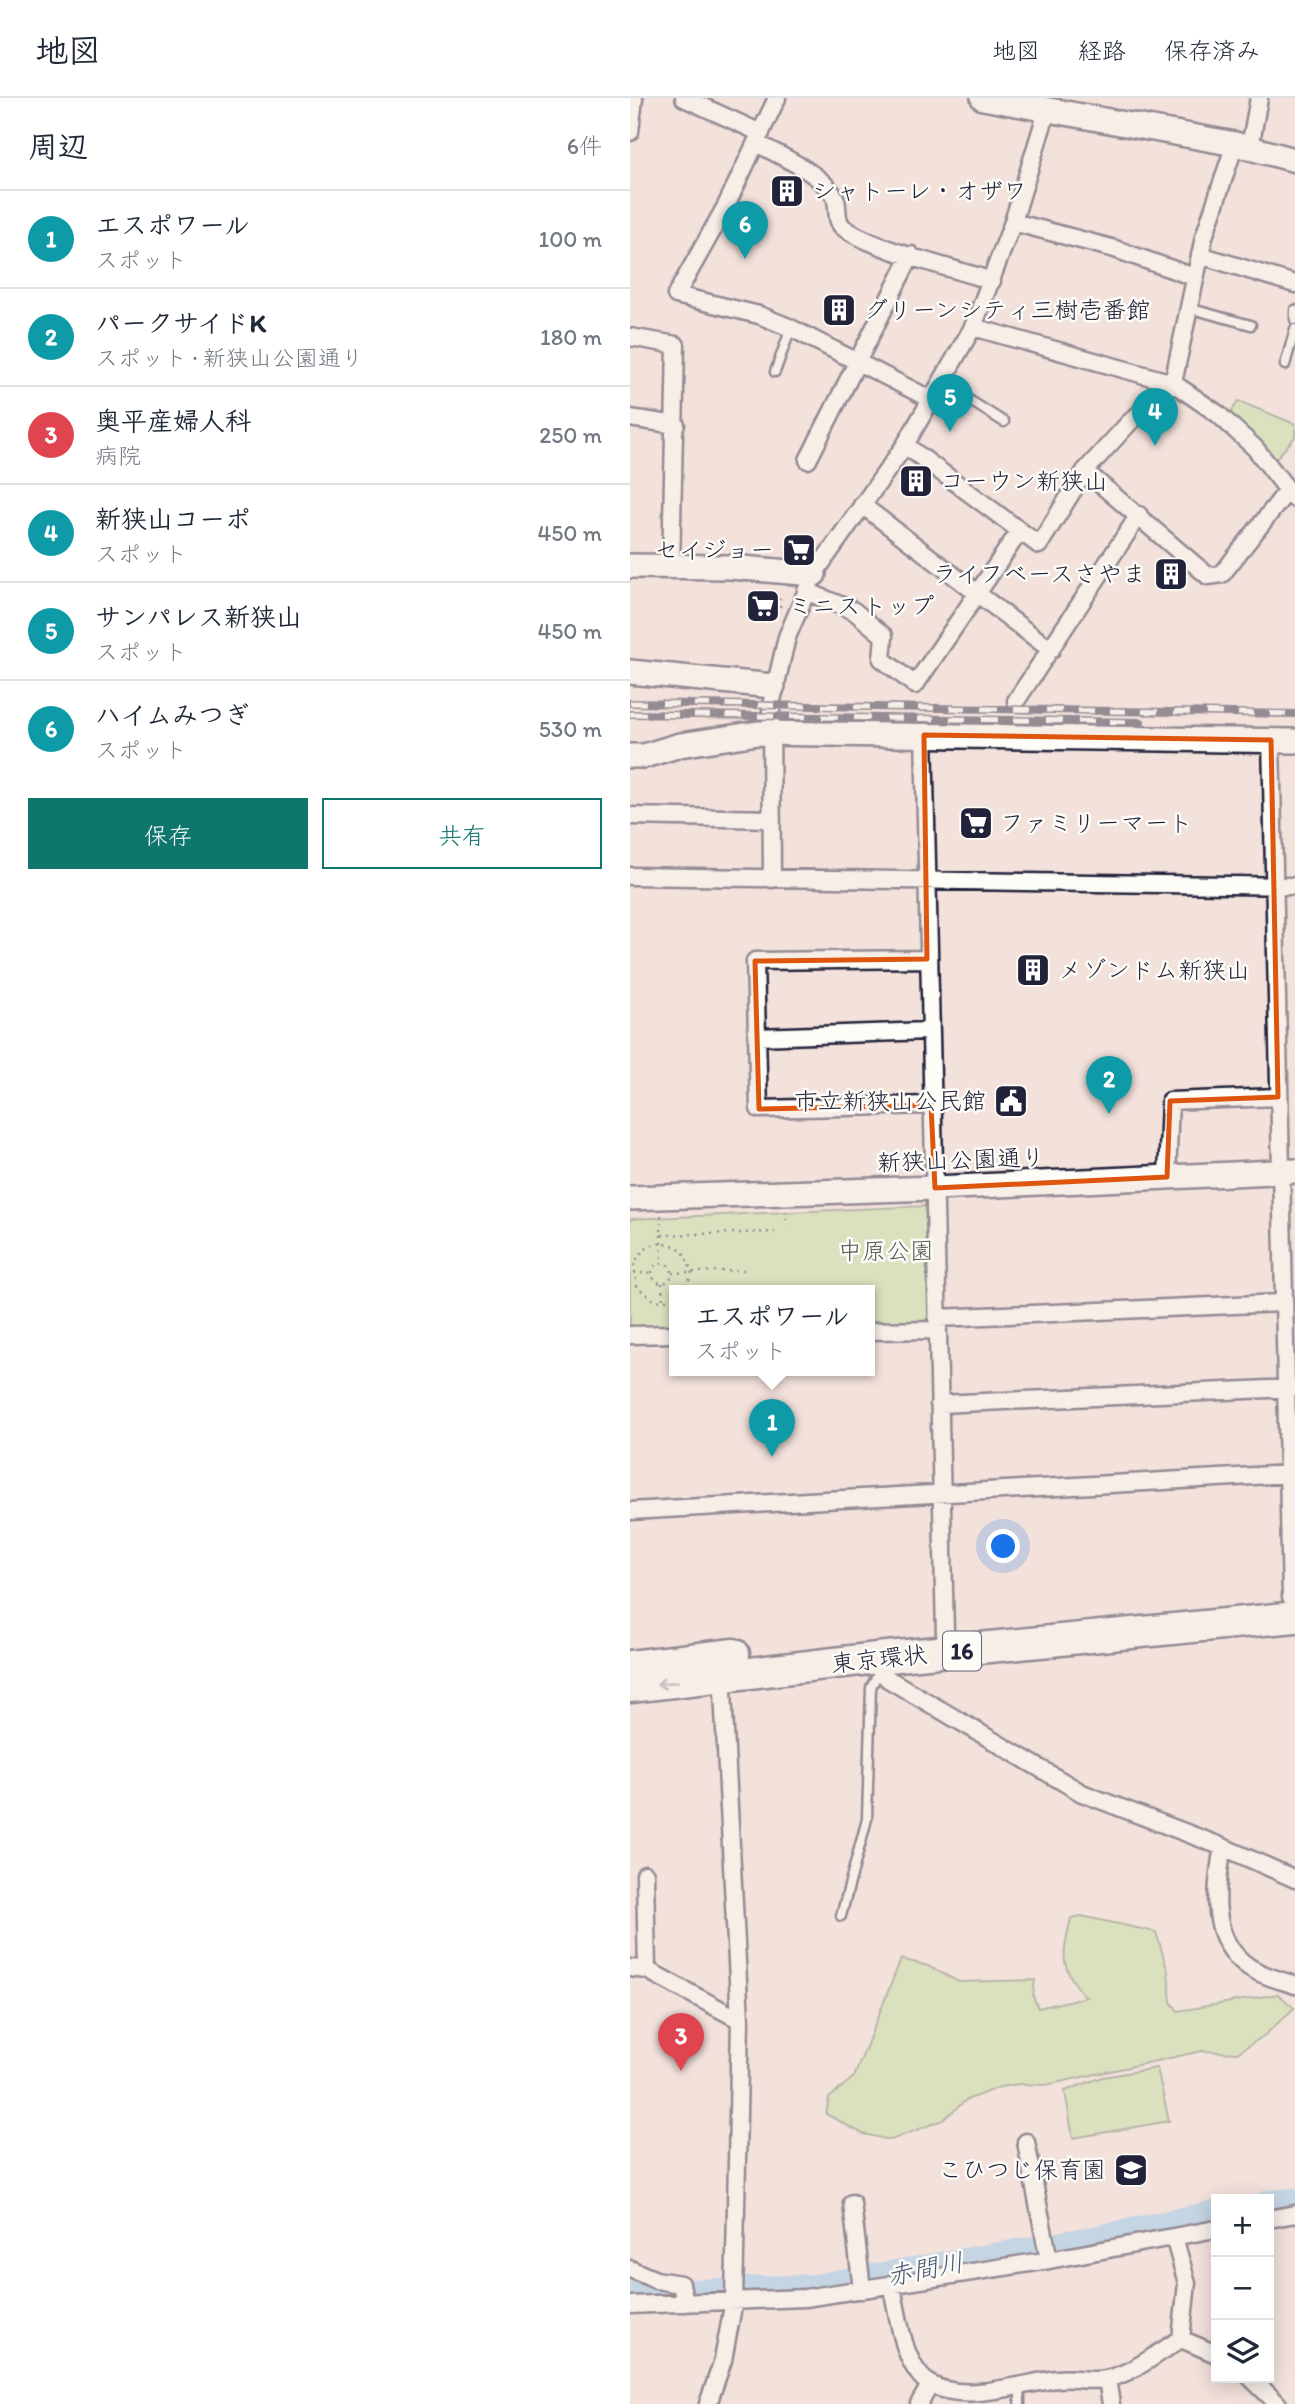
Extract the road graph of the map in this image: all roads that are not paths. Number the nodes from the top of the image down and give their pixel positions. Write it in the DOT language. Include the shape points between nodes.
graph roads {
  1 [pos="634,98"];
  2 [pos="684,98"];
  3 [pos="776,98"];
  4 [pos="983,98"];
  5 [pos="1259,98"];
  6 [pos="1052,107"];
  7 [pos="630,132"];
  8 [pos="759,138"];
  9 [pos="1243,146"];
  10 [pos="1295,160"];
  11 [pos="1013,222"];
  12 [pos="911,255"];
  13 [pos="1200,255"];
  14 [pos="1194,277"];
  15 [pos="992,281"];
  16 [pos="1295,284"];
  17 [pos="1188,308"];
  18 [pos="1295,310"];
  19 [pos="1295,320"];
  20 [pos="1251,325"];
  21 [pos="973,327"];
  22 [pos="791,328"];
  23 [pos="1295,329"];
  24 [pos="630,337"];
  25 [pos="858,359"];
  26 [pos="1285,365"];
  27 [pos="775,372"];
  28 [pos="942,383"];
  29 [pos="1173,383"];
  30 [pos="932,400"];
  31 [pos="630,418"];
  32 [pos="1004,422"];
  33 [pos="676,425"];
  34 [pos="905,445"];
  35 [pos="808,460"];
  36 [pos="1085,471"];
  37 [pos="1293,497"];
  38 [pos="862,505"];
  39 [pos="1139,515"];
  40 [pos="1019,532"];
  41 [pos="630,566"];
  42 [pos="671,567"];
  43 [pos="810,582"];
  44 [pos="978,594"];
  45 [pos="1051,650"];
  46 [pos="630,672"];
  47 [pos="773,686"];
  48 [pos="1016,701"];
  49 [pos="772,733"];
  50 [pos="924,735"];
  51 [pos="1271,740"];
  52 [pos="1295,741"];
  53 [pos="630,756"];
  54 [pos="630,816"];
  55 [pos="772,819"];
  56 [pos="630,876"];
  57 [pos="772,879"];
  58 [pos="927,880"];
  59 [pos="1273,886"];
  60 [pos="1295,886"];
  61 [pos="927,959"];
  62 [pos="929,1031"];
  63 [pos="757,1037"];
  64 [pos="1278,1097"];
  65 [pos="930,1105"];
  66 [pos="1287,1171"];
  67 [pos="1167,1177"];
  68 [pos="935,1188"];
  69 [pos="630,1198"];
  70 [pos="1282,1303"];
  71 [pos="938,1324"];
  72 [pos="875,1330"];
  73 [pos="669,1334"];
  74 [pos="630,1335"];
  75 [pos="1290,1388"];
  76 [pos="939,1404"];
  77 [pos="1290,1474"];
  78 [pos="942,1491"];
  79 [pos="630,1511"];
  80 [pos="1294,1604"];
  81 [pos="945,1634"];
  82 [pos="879,1664"];
  83 [pos="721,1665"];
  84 [pos="630,1666"];
  85 [pos="630,1687"];
  86 [pos="1223,1847"];
  87 [pos="645,1874"];
  88 [pos="1295,1879"];
  89 [pos="841,1916"];
  90 [pos="630,1968"];
  91 [pos="647,1970"];
  92 [pos="1295,1985"];
  93 [pos="740,2020"];
  94 [pos="1026,2142"];
  95 [pos="852,2203"];
  96 [pos="1295,2214"];
  97 [pos="1274,2218"];
  98 [pos="1211,2230"];
  99 [pos="1174,2236"];
  100 [pos="1048,2253"];
  101 [pos="630,2269"];
  102 [pos="861,2283"];
  103 [pos="891,2284"];
  104 [pos="734,2296"];
  105 [pos="685,2303"];
  106 [pos="630,2305"];
  107 [pos="1181,2339"];
  108 [pos="1211,2352"];
  109 [pos="1107,2379"];
  110 [pos="1256,2383"];
  111 [pos="930,2385"];
  112 [pos="1020,2396"];
  113 [pos="714,2402"];
  114 [pos="919,2404"];
  115 [pos="1111,2404"];
  116 [pos="1278,2404"];
  1 -- 7 [label="street"];
  2 -- 8 [label="street"];
  3 -- 8 [label="street"];
  4 -- 6 [label="street"];
  5 -- 9 [label="street"];
  6 -- 9 [label="street"];
  6 -- 11 [label="street"];
  8 -- 12 [label="street" via="829,188 836,197 842,227"];
  8 -- 22 [label="street" via="676,295"];
  9 -- 10 [label="street"];
  9 -- 13 [label="street"];
  11 -- 14 [label="street" via="1115,249"];
  11 -- 15 [label="street"];
  12 -- 15 [label="street"];
  12 -- 25 [label="street"];
  13 -- 14 [label="street"];
  13 -- 16 [label="street"];
  14 -- 17 [label="street"];
  15 -- 21 [label="street"];
  17 -- 20 [label="lane"];
  17 -- 29 [label="street"];
  18 -- 19 [label="lane"];
  21 -- 28 [label="street"];
  21 -- 29 [label="street"];
  22 -- 25 [label="street"];
  22 -- 27 [label="lane"];
  23 -- 26 [label="lane"];
  24 -- 33 [label="street" via="676,345"];
  25 -- 30 [label="street"];
  25 -- 35 [label="street"];
  28 -- 30 [label="street"];
  28 -- 32 [label="lane"];
  29 -- 36 [label="street"];
  29 -- 37 [label="street" via="1218,414 1255,448"];
  30 -- 34 [label="street"];
  31 -- 33 [label="street"];
  33 -- 42 [label="street"];
  34 -- 38 [label="street"];
  34 -- 40 [label="street"];
  36 -- 39 [label="street"];
  36 -- 40 [label="street" via="1039,545"];
  37 -- 39 [label="street" via="1222,574 1208,576"];
  38 -- 43 [label="street"];
  38 -- 44 [label="street"];
  39 -- 45 [label="street"];
  40 -- 44 [label="street"];
  41 -- 42 [label="street"];
  42 -- 43 [label="street" via="788,569"];
  43 -- 44 [label="street" via="884,636 882,659 915,685"];
  43 -- 47 [label="street"];
  44 -- 45 [label="street"];
  45 -- 48 [label="street"];
  46 -- 47 [label="street"];
  47 -- 49 [label="street"];
  49 -- 50 [label="street"];
  49 -- 53 [label="street"];
  49 -- 55 [label="street"];
  50 -- 51 [label="street"];
  50 -- 58 [label="street"];
  51 -- 52 [label="street"];
  51 -- 59 [label="street"];
  54 -- 55 [label="street"];
  55 -- 57 [label="street"];
  56 -- 57 [label="street"];
  57 -- 58 [label="street"];
  58 -- 59 [label="street"];
  58 -- 61 [label="street"];
  59 -- 60 [label="street"];
  59 -- 64 [label="street"];
  61 -- 62 [label="street"];
  61 -- 63 [label="street" via="755,961"];
  62 -- 63 [label="street"];
  62 -- 65 [label="street"];
  63 -- 65 [label="street" via="759,1109"];
  64 -- 66 [label="street"];
  64 -- 67 [label="street" via="1170,1101"];
  65 -- 68 [label="street"];
  66 -- 67 [label="street, 新狭山公園通り"];
  66 -- 70 [label="street"];
  67 -- 68 [label="street, 新狭山公園通り"];
  68 -- 69 [label="street, 新狭山公園通り"];
  68 -- 71 [label="street"];
  70 -- 71 [label="street"];
  70 -- 75 [label="street"];
  71 -- 72 [label="street"];
  71 -- 76 [label="street"];
  73 -- 74 [label="street"];
  75 -- 76 [label="street"];
  75 -- 77 [label="street"];
  76 -- 78 [label="street"];
  77 -- 78 [label="street"];
  77 -- 80 [label="street"];
  78 -- 79 [label="street"];
  78 -- 81 [label="street"];
  80 -- 81 [label="highway, 東京環状 / 16"];
  80 -- 82 [label="highway, 東京環状 / 16"];
  81 -- 83 [label="highway, 東京環状 / 16"];
  82 -- 83 [label="highway, 東京環状 / 16"];
  82 -- 86 [label="street" via="898,1685 1082,1793"];
  82 -- 89 [label="lane" via="871,1686 867,1819"];
  83 -- 84 [label="highway, 東京環状 / 16"];
  83 -- 85 [label="highway, 東京環状 / 16, one-way"];
  83 -- 93 [label="street"];
  86 -- 88 [label="street"];
  86 -- 92 [label="street" via="1217,1917 1232,1953 1251,1968"];
  87 -- 91 [label="street"];
  90 -- 91 [label="street"];
  91 -- 93 [label="street"];
  93 -- 104 [label="street"];
  94 -- 100 [label="street"];
  95 -- 102 [label="street"];
  96 -- 97 [label="street"];
  98 -- 99 [label="street"];
  99 -- 100 [label="street"];
  99 -- 107 [label="street" via="1188,2283"];
  100 -- 103 [label="street"];
  101 -- 105 [label="street" via="681,2284"];
  102 -- 103 [label="street"];
  102 -- 104 [label="street" via="805,2298"];
  103 -- 111 [label="street" via="909,2357"];
  104 -- 105 [label="street"];
  104 -- 113 [label="street"];
  105 -- 106 [label="street"];
  107 -- 108 [label="street"];
  107 -- 109 [label="street"];
  109 -- 112 [label="street" via="1054,2379"];
  109 -- 115 [label="street"];
  110 -- 116 [label="street"];
  111 -- 112 [label="street" via="965,2396"];
  111 -- 114 [label="street"];
}
